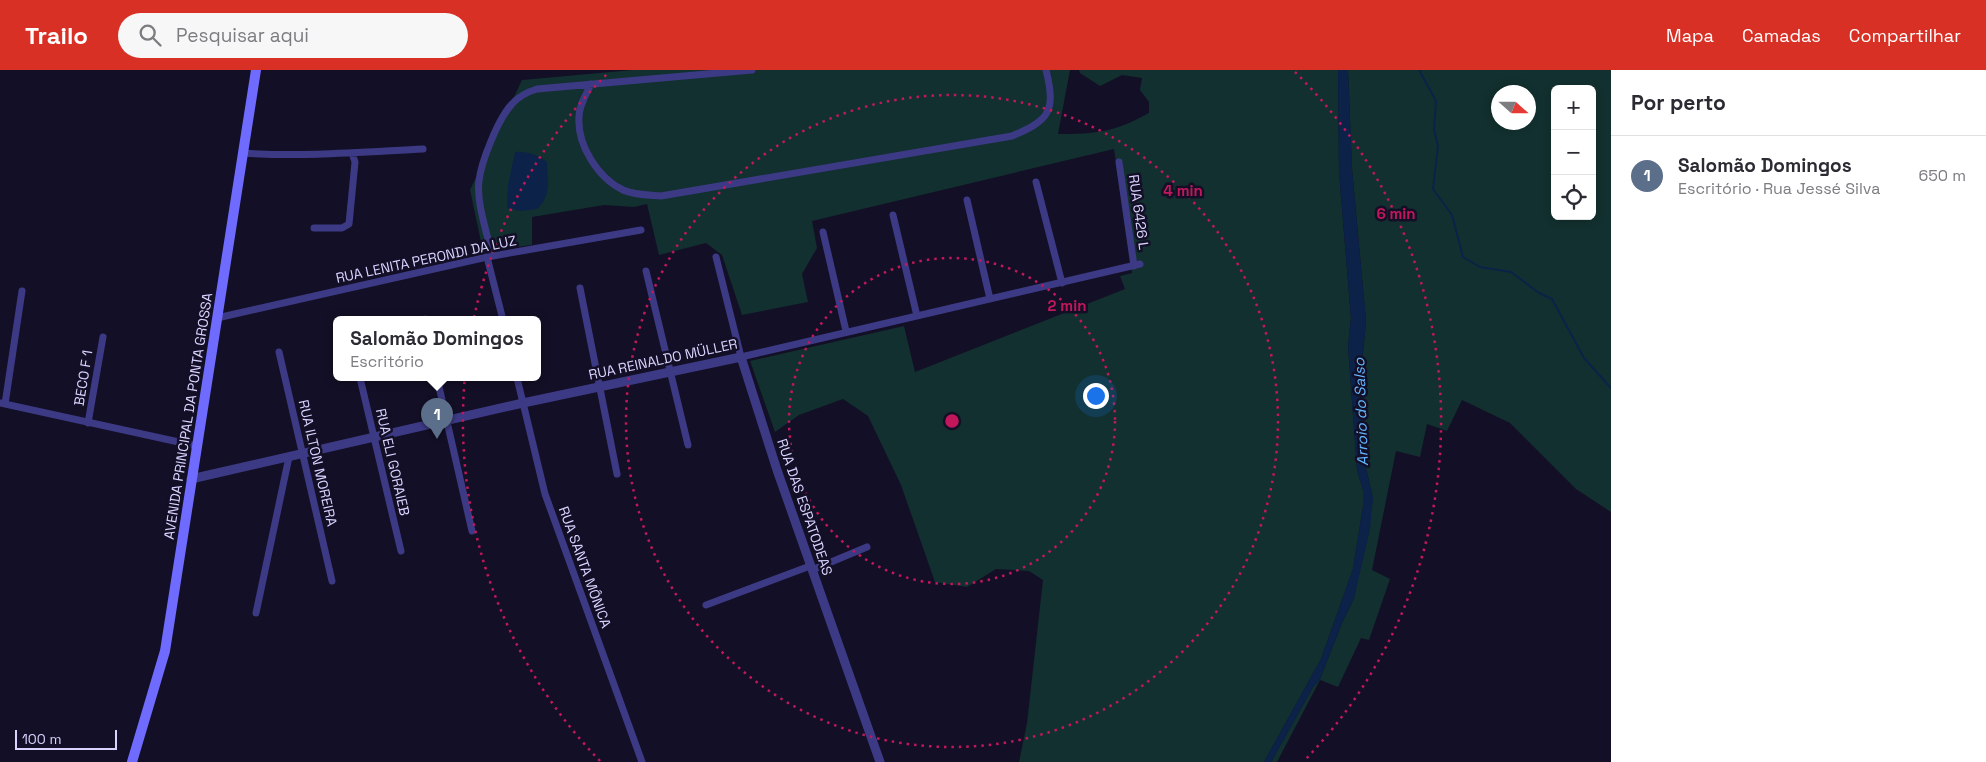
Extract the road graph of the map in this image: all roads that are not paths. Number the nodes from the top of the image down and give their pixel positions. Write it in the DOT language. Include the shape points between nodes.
graph roads {
  1 [pos="256,70"];
  2 [pos="752,70"];
  3 [pos="1046,70"];
  4 [pos="591,84"];
  5 [pos="423,148"];
  6 [pos="243,153"];
  7 [pos="352,153"];
  8 [pos="1119,162"];
  9 [pos="1036,182"];
  10 [pos="967,200"];
  11 [pos="893,215"];
  12 [pos="314,228"];
  13 [pos="641,230"];
  14 [pos="823,232"];
  15 [pos="490,257"];
  16 [pos="716,257"];
  17 [pos="1137,265"];
  18 [pos="646,271"];
  19 [pos="1062,283"];
  20 [pos="580,288"];
  21 [pos="22,292"];
  22 [pos="990,299"];
  23 [pos="502,316"];
  24 [pos="917,316"];
  25 [pos="217,318"];
  26 [pos="846,331"];
  27 [pos="103,338"];
  28 [pos="279,352"];
  29 [pos="742,357"];
  30 [pos="670,372"];
  31 [pos="361,381"];
  32 [pos="438,381"];
  33 [pos="518,381"];
  34 [pos="599,387"];
  35 [pos="523,403"];
  36 [pos="3,404"];
  37 [pos="446,421"];
  38 [pos="88,423"];
  39 [pos="376,438"];
  40 [pos="688,445"];
  41 [pos="197,446"];
  42 [pos="303,454"];
  43 [pos="289,457"];
  44 [pos="616,474"];
  45 [pos="191,479"];
  46 [pos="472,531"];
  47 [pos="867,547"];
  48 [pos="400,552"];
  49 [pos="811,568"];
  50 [pos="332,581"];
  51 [pos="706,605"];
  52 [pos="256,613"];
  53 [pos="132,762"];
  54 [pos="642,762"];
  55 [pos="880,762"];
  1 -- 6 [label="main road, AVENIDA PRINCIPAL DA PONTA GROSSA"];
  2 -- 4 [label="street"];
  3 -- 4 [label="street" via="1051,91 1050,105 1042,121 1012,136 661,196 625,191 596,167 586,148 578,118"];
  4 -- 15 [label="street" via="525,93 511,105 500,123 479,181"];
  5 -- 7 [label="street"];
  6 -- 7 [label="street"];
  6 -- 25 [label="main road, AVENIDA PRINCIPAL DA PONTA GROSSA"];
  7 -- 12 [label="street" via="355,162 349,224 342,228"];
  8 -- 17 [label="street, RUA 6426 L"];
  9 -- 19 [label="street"];
  10 -- 22 [label="street"];
  11 -- 24 [label="street"];
  13 -- 15 [label="street, RUA LENITA PERONDI DA LUZ"];
  14 -- 26 [label="street"];
  15 -- 23 [label="street"];
  15 -- 25 [label="street, RUA LENITA PERONDI DA LUZ"];
  16 -- 29 [label="street, RUA DAS ESPATODEAS"];
  17 -- 19 [label="street, RUA REINALDO MÜLLER"];
  18 -- 30 [label="street"];
  19 -- 22 [label="street, RUA REINALDO MÜLLER"];
  20 -- 34 [label="street"];
  21 -- 36 [label="street"];
  22 -- 24 [label="street, RUA REINALDO MÜLLER"];
  24 -- 26 [label="street, RUA REINALDO MÜLLER"];
  25 -- 41 [label="main road, AVENIDA PRINCIPAL DA PONTA GROSSA"];
  26 -- 29 [label="street, RUA REINALDO MÜLLER"];
  27 -- 38 [label="street, BECO F 1"];
  28 -- 42 [label="street, RUA ILTON MOREIRA"];
  29 -- 30 [label="street, RUA REINALDO MÜLLER"];
  29 -- 49 [label="street, RUA DAS ESPATODEAS"];
  30 -- 34 [label="street, RUA REINALDO MÜLLER"];
  30 -- 40 [label="street"];
  31 -- 39 [label="street, RUA ELI GORAIEB"];
  32 -- 37 [label="street"];
  33 -- 35 [label="street, RUA SANTA MÔNICA"];
  34 -- 35 [label="street, RUA REINALDO MÜLLER"];
  34 -- 44 [label="street"];
  35 -- 37 [label="street, RUA REINALDO MÜLLER"];
  35 -- 54 [label="street, RUA SANTA MÔNICA" via="544,494"];
  36 -- 38 [label="street"];
  37 -- 39 [label="street, RUA REINALDO MÜLLER"];
  37 -- 46 [label="street"];
  38 -- 41 [label="street"];
  39 -- 42 [label="street, RUA REINALDO MÜLLER"];
  39 -- 48 [label="street, RUA ELI GORAIEB"];
  41 -- 45 [label="main road, AVENIDA PRINCIPAL DA PONTA GROSSA"];
  42 -- 43 [label="street, RUA REINALDO MÜLLER"];
  42 -- 50 [label="street, RUA ILTON MOREIRA"];
  43 -- 45 [label="street, RUA REINALDO MÜLLER"];
  43 -- 52 [label="street"];
  45 -- 53 [label="main road, AVENIDA PRINCIPAL DA PONTA GROSSA" via="165,651"];
  47 -- 49 [label="street"];
  49 -- 51 [label="street"];
  49 -- 55 [label="street, RUA DAS ESPATODEAS"];
}
